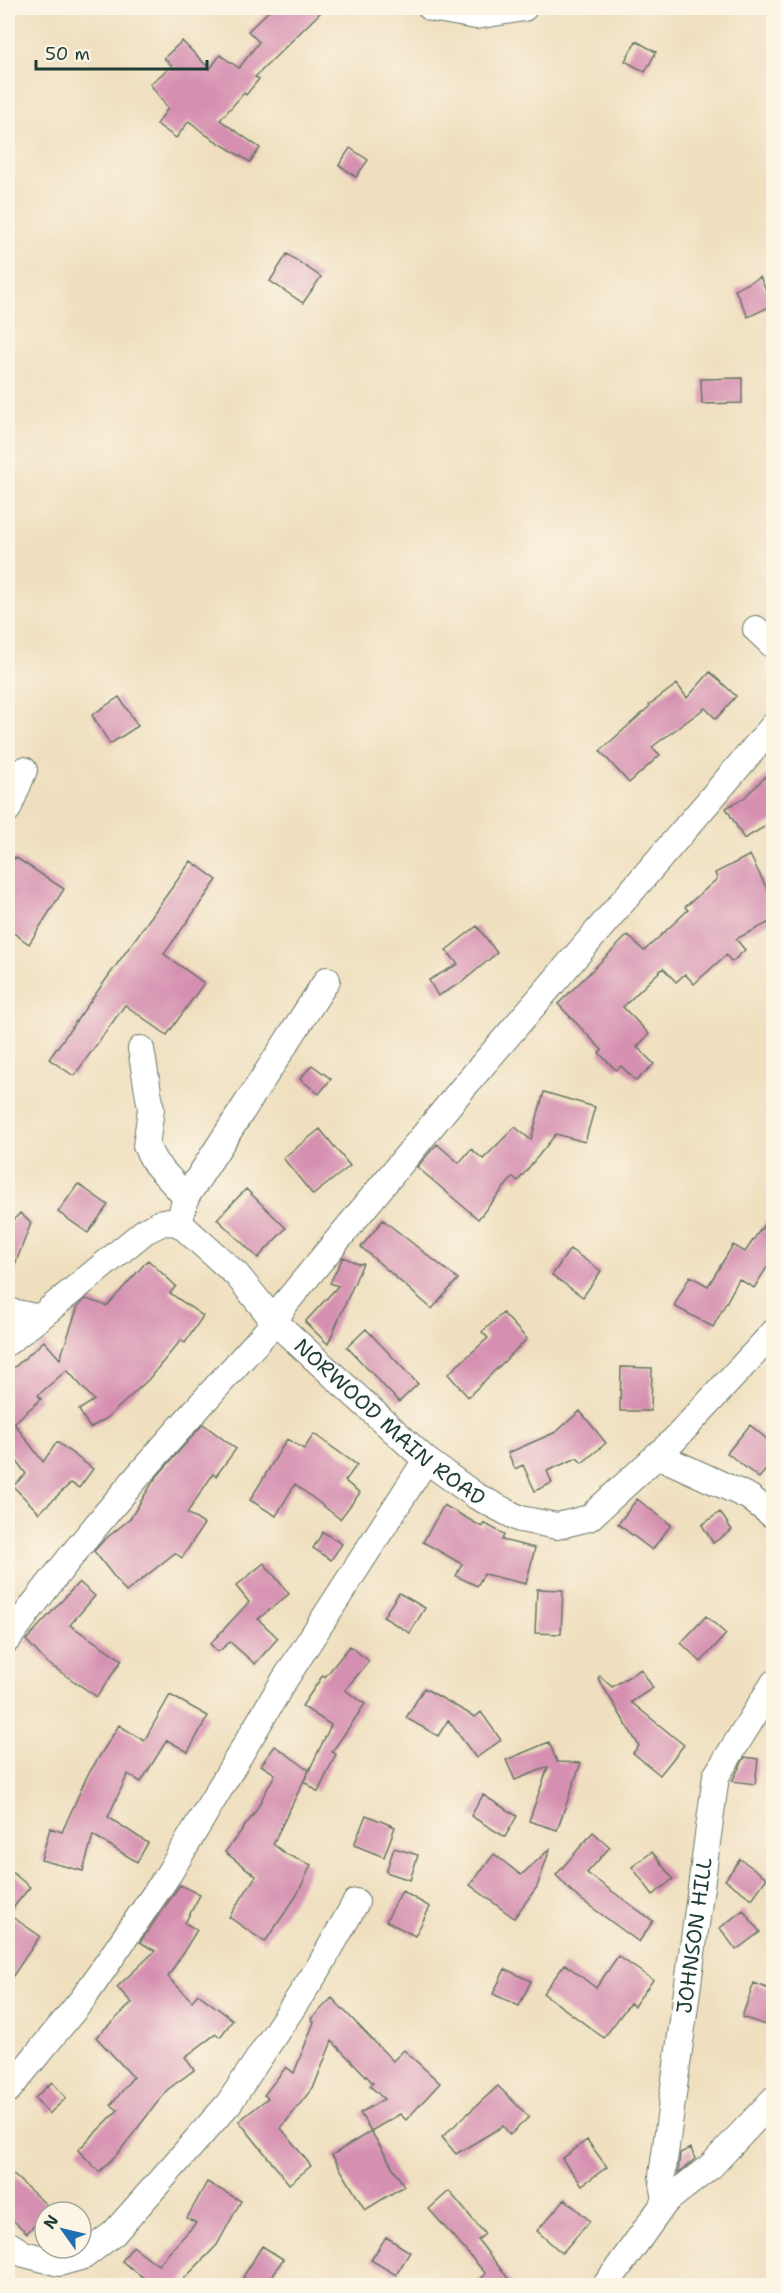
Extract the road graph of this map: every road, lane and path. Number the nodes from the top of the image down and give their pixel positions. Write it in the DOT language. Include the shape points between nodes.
graph roads {
  1 [pos="431,8"];
  2 [pos="524,8"];
  3 [pos="774,725"];
  4 [pos="24,770"];
  5 [pos="8,809"];
  6 [pos="327,980"];
  7 [pos="141,1049"];
  8 [pos="186,1197"];
  9 [pos="179,1223"];
  10 [pos="8,1311"];
  11 [pos="39,1318"];
  12 [pos="275,1322"];
  13 [pos="774,1332"];
  14 [pos="8,1342"];
  15 [pos="657,1455"];
  16 [pos="426,1460"];
  17 [pos="774,1516"];
  18 [pos="8,1639"];
  19 [pos="774,1683"];
  20 [pos="356,1902"];
  21 [pos="8,2090"];
  22 [pos="774,2099"];
  23 [pos="666,2201"];
  24 [pos="8,2244"];
  25 [pos="605,2286"];
  1 -- 2 [label="street" via="476,16"];
  3 -- 12 [label="street" via="462,1089 284,1305"];
  4 -- 5 [label="street"];
  6 -- 8 [label="street"];
  7 -- 8 [label="street" via="152,1109 146,1146 155,1163"];
  8 -- 9 [label="street"];
  9 -- 11 [label="street" via="163,1222 145,1232"];
  9 -- 12 [label="street, NORWOOD MAIN ROAD" via="237,1275"];
  10 -- 11 [label="street"];
  11 -- 14 [label="street"];
  12 -- 16 [label="street, NORWOOD MAIN ROAD"];
  12 -- 18 [label="street" via="164,1444"];
  13 -- 15 [label="street, NORWOOD MAIN ROAD"];
  15 -- 16 [label="street, NORWOOD MAIN ROAD" via="589,1518 557,1526 520,1519 476,1496"];
  15 -- 17 [label="street" via="749,1497"];
  16 -- 21 [label="street" via="285,1679 168,1875 82,2000"];
  19 -- 23 [label="street, JOHNSON HILL" via="716,1776 662,2176"];
  20 -- 24 [label="street" via="318,1969 229,2103 114,2234 84,2256 59,2263 24,2254"];
  22 -- 23 [label="street" via="711,2166"];
  23 -- 25 [label="street"];
}
